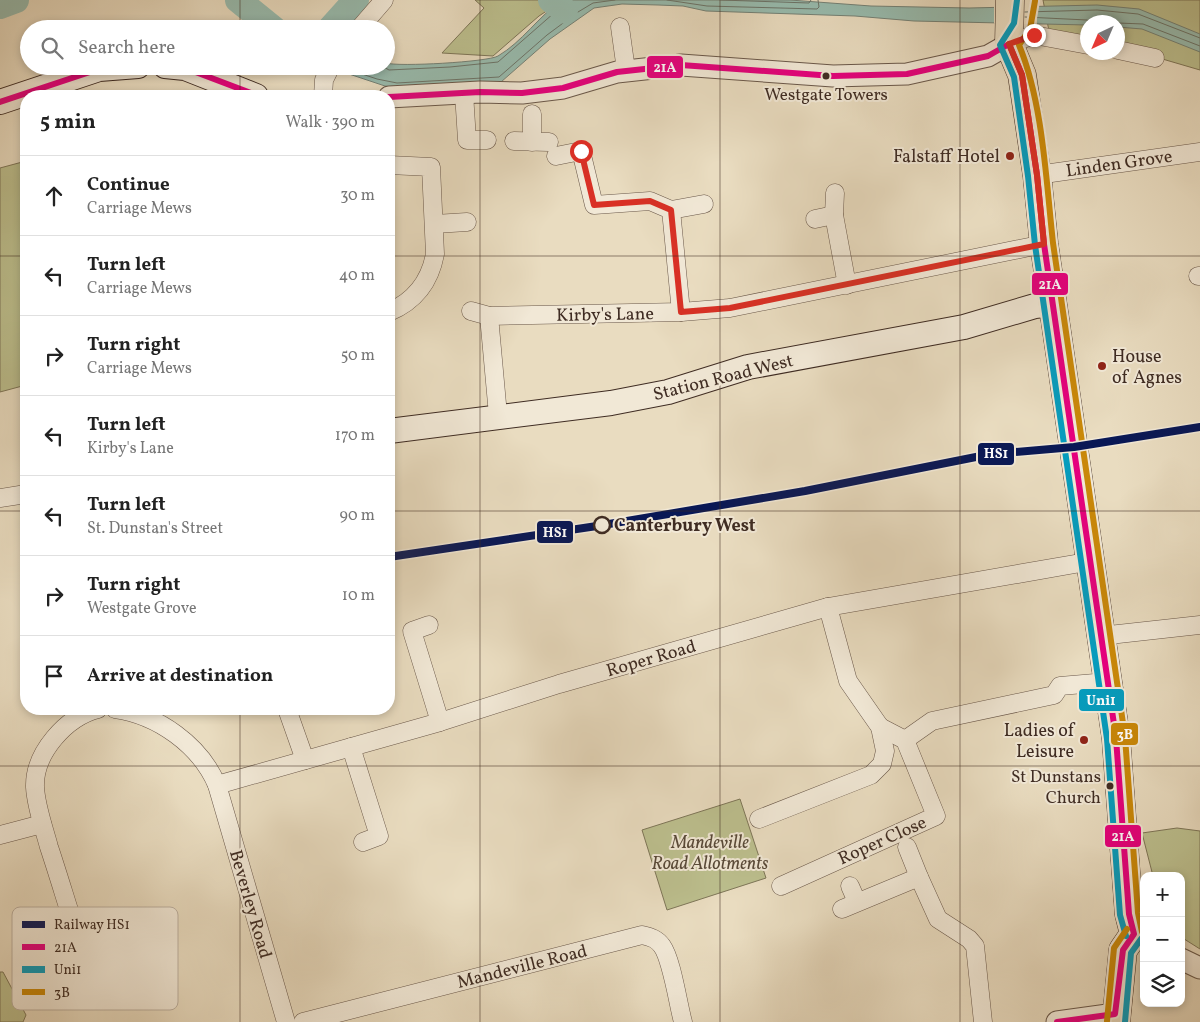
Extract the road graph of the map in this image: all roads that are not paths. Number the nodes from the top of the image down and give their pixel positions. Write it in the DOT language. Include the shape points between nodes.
graph roads {
  1 [pos="384,0"];
  2 [pos="1016,14"];
  3 [pos="367,20"];
  4 [pos="620,27"];
  5 [pos="1080,44"];
  6 [pos="1125,52"];
  7 [pos="1155,58"];
  8 [pos="626,70"];
  9 [pos="81,75"];
  10 [pos="204,75"];
  11 [pos="326,75"];
  12 [pos="36,90"];
  13 [pos="244,90"];
  14 [pos="323,90"];
  15 [pos="464,93"];
  16 [pos="20,95"];
  17 [pos="395,97"];
  18 [pos="0,102"];
  19 [pos="532,102"];
  20 [pos="487,140"];
  21 [pos="514,141"];
  22 [pos="546,147"];
  23 [pos="1200,152"];
  24 [pos="395,165"];
  25 [pos="1037,175"];
  26 [pos="834,193"];
  27 [pos="704,204"];
  28 [pos="671,210"];
  29 [pos="834,215"];
  30 [pos="815,219"];
  31 [pos="467,222"];
  32 [pos="435,224"];
  33 [pos="1044,244"];
  34 [pos="847,285"];
  35 [pos="1053,304"];
  36 [pos="395,309"];
  37 [pos="471,312"];
  38 [pos="681,312"];
  39 [pos="489,316"];
  40 [pos="498,415"];
  41 [pos="395,430"];
  42 [pos="20,495"];
  43 [pos="0,498"];
  44 [pos="1092,561"];
  45 [pos="828,607"];
  46 [pos="1200,625"];
  47 [pos="429,626"];
  48 [pos="1100,636"];
  49 [pos="1107,682"];
  50 [pos="81,715"];
  51 [pos="139,715"];
  52 [pos="289,715"];
  53 [pos="440,722"];
  54 [pos="880,727"];
  55 [pos="905,740"];
  56 [pos="351,747"];
  57 [pos="305,760"];
  58 [pos="217,785"];
  59 [pos="759,819"];
  60 [pos="42,824"];
  61 [pos="0,835"];
  62 [pos="363,842"];
  63 [pos="907,848"];
  64 [pos="919,877"];
  65 [pos="781,886"];
  66 [pos="849,899"];
  67 [pos="68,907"];
  68 [pos="1139,937"];
  69 [pos="1185,961"];
  70 [pos="1200,968"];
  71 [pos="1116,1018"];
  72 [pos="286,1022"];
  73 [pos="303,1022"];
  74 [pos="683,1022"];
  75 [pos="983,1022"];
  76 [pos="1057,1022"];
  1 -- 3 [label="street"];
  2 -- 5 [label="street" via="1034,35"];
  2 -- 8 [label="street" via="988,56 907,74 833,76 681,64"];
  2 -- 25 [label="main road"];
  4 -- 8 [label="street"];
  6 -- 7 [label="street"];
  8 -- 19 [label="street" via="563,88"];
  9 -- 12 [label="main road"];
  10 -- 13 [label="main road"];
  11 -- 14 [label="street"];
  15 -- 17 [label="street"];
  15 -- 19 [label="street"];
  15 -- 20 [label="street" via="467,140"];
  16 -- 18 [label="main road"];
  19 -- 22 [label="street"];
  21 -- 22 [label="street"];
  22 -- 28 [label="street" via="581,151 594,205 650,201"];
  23 -- 25 [label="street, Linden Grove"];
  24 -- 32 [label="street" via="431,166"];
  25 -- 33 [label="main road"];
  26 -- 29 [label="street"];
  27 -- 28 [label="street"];
  28 -- 38 [label="street"];
  29 -- 30 [label="street"];
  29 -- 34 [label="street"];
  31 -- 32 [label="street"];
  32 -- 36 [label="street" via="435,254 430,274 409,301"];
  33 -- 34 [label="street, Kirby's Lane"];
  33 -- 35 [label="main road"];
  34 -- 38 [label="street, Kirby's Lane" via="730,308"];
  35 -- 40 [label="main road, Station Road West" via="932,334 748,367 649,395 548,412"];
  35 -- 44 [label="main road"];
  37 -- 39 [label="street, Kirby's Lane"];
  38 -- 39 [label="street, Kirby's Lane"];
  39 -- 40 [label="street"];
  40 -- 41 [label="main road, Station Road West"];
  42 -- 43 [label="street"];
  44 -- 45 [label="street, Roper Road"];
  44 -- 48 [label="main road"];
  45 -- 53 [label="street, Roper Road" via="559,684"];
  45 -- 54 [label="street" via="848,681"];
  46 -- 48 [label="street"];
  47 -- 53 [label="street" via="412,631"];
  48 -- 49 [label="main road"];
  49 -- 55 [label="street" via="1060,686 1054,695 932,721"];
  49 -- 68 [label="main road" via="1116,738 1129,914"];
  50 -- 60 [label="street" via="51,742 40,761 35,786"];
  51 -- 58 [label="street, Beverley Road" via="183,740 210,769"];
  52 -- 57 [label="street"];
  53 -- 56 [label="street, Roper Road"];
  54 -- 55 [label="street"];
  54 -- 59 [label="street" via="884,751 882,764 871,774"];
  55 -- 65 [label="street, Roper Close" via="936,816"];
  56 -- 57 [label="street, Roper Road"];
  56 -- 62 [label="street" via="379,836"];
  57 -- 58 [label="street, Roper Road"];
  58 -- 72 [label="street, Beverley Road"];
  60 -- 61 [label="street"];
  60 -- 67 [label="street"];
  63 -- 64 [label="street"];
  64 -- 66 [label="street"];
  64 -- 75 [label="street" via="938,919 975,946"];
  68 -- 71 [label="main road" via="1124,950"];
  69 -- 70 [label="street"];
  71 -- 76 [label="street"];
  73 -- 74 [label="street, Mandeville Road" via="642,935 651,936 666,954"];
}
